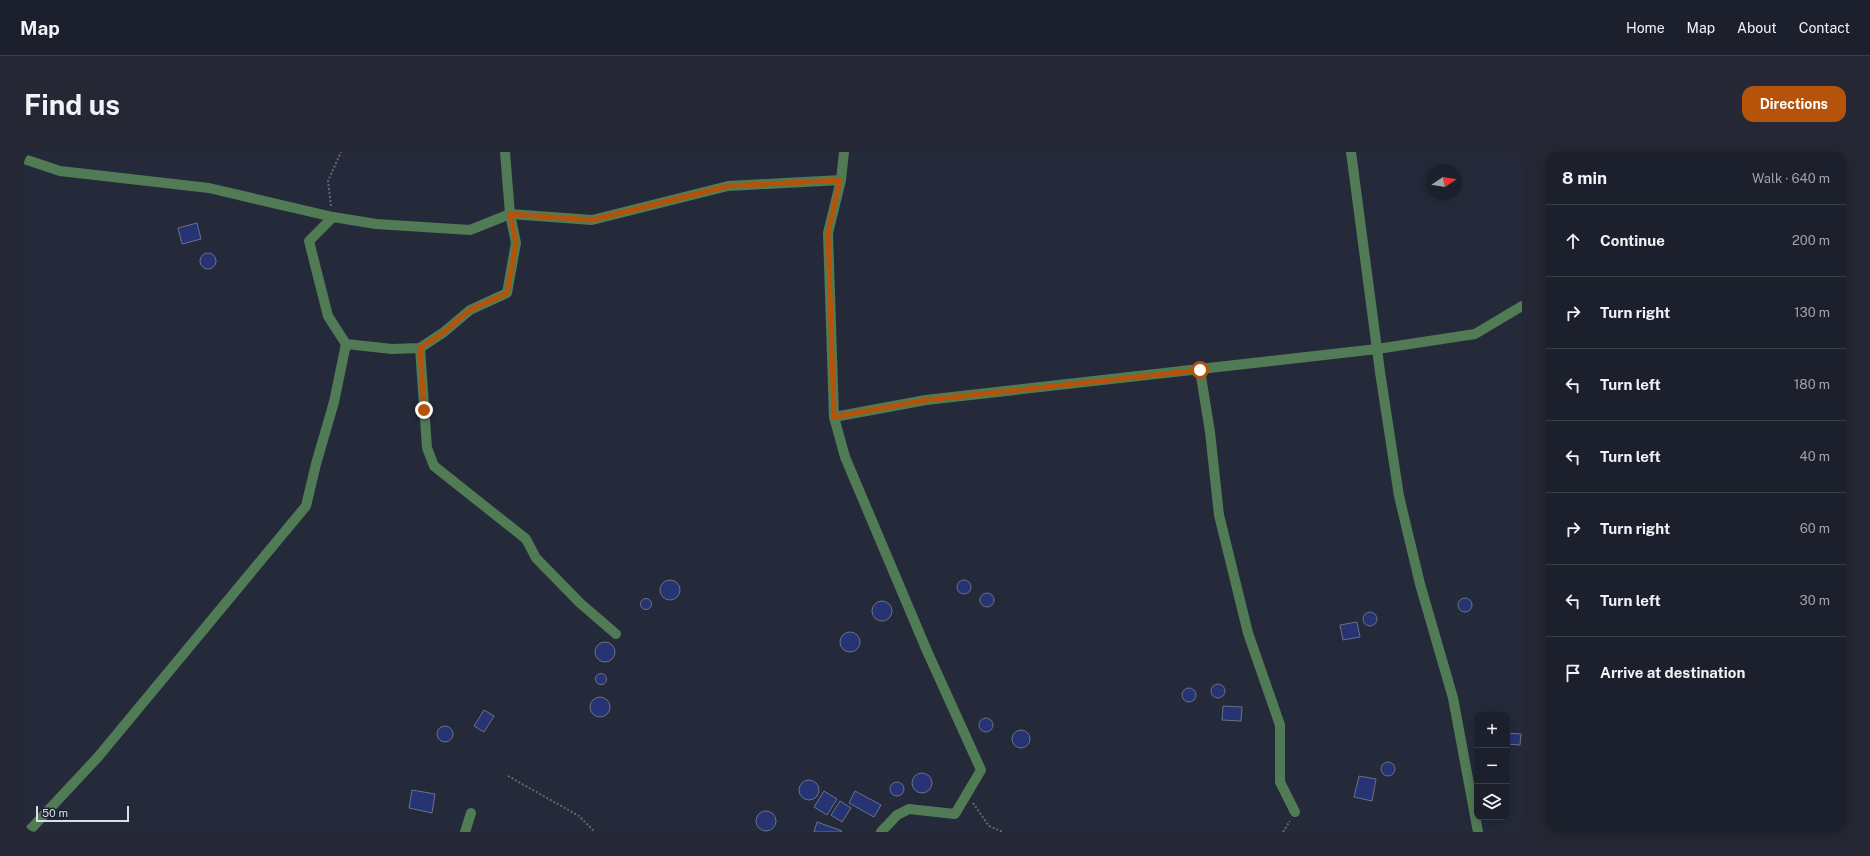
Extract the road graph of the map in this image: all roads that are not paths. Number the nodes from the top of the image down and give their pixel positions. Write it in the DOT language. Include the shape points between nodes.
graph roads {
  1 [pos="505,152"];
  2 [pos="844,152"];
  3 [pos="1351,152"];
  4 [pos="24,159"];
  5 [pos="840,180"];
  6 [pos="510,214"];
  7 [pos="333,217"];
  8 [pos="1522,306"];
  9 [pos="346,344"];
  10 [pos="420,348"];
  11 [pos="1377,349"];
  12 [pos="1200,370"];
  13 [pos="834,417"];
  14 [pos="616,634"];
  15 [pos="1295,812"];
  16 [pos="471,813"];
  17 [pos="28,832"];
  18 [pos="465,832"];
  19 [pos="881,832"];
  20 [pos="1478,832"];
  1 -- 6 [label="street"];
  2 -- 5 [label="street"];
  3 -- 11 [label="street"];
  4 -- 7 [label="street" via="60,171 209,188"];
  5 -- 6 [label="street" via="728,186 592,220"];
  5 -- 13 [label="street" via="828,233"];
  6 -- 7 [label="street" via="470,230 376,224"];
  6 -- 10 [label="street" via="516,243 507,293 470,310"];
  7 -- 9 [label="street" via="309,241 328,316"];
  8 -- 11 [label="street" via="1475,334"];
  9 -- 10 [label="street" via="392,349"];
  9 -- 17 [label="street" via="334,402 306,506 98,757"];
  10 -- 14 [label="street" via="427,448 434,466 526,539 536,558 580,604"];
  11 -- 12 [label="street"];
  11 -- 20 [label="street" via="1399,496 1420,584 1453,698"];
  12 -- 13 [label="street" via="926,400"];
  12 -- 15 [label="street" via="1219,515 1248,633 1280,725 1280,782"];
  13 -- 19 [label="street" via="845,457 927,651 981,770 956,814 909,809 897,815"];
  16 -- 18 [label="street"];
}
